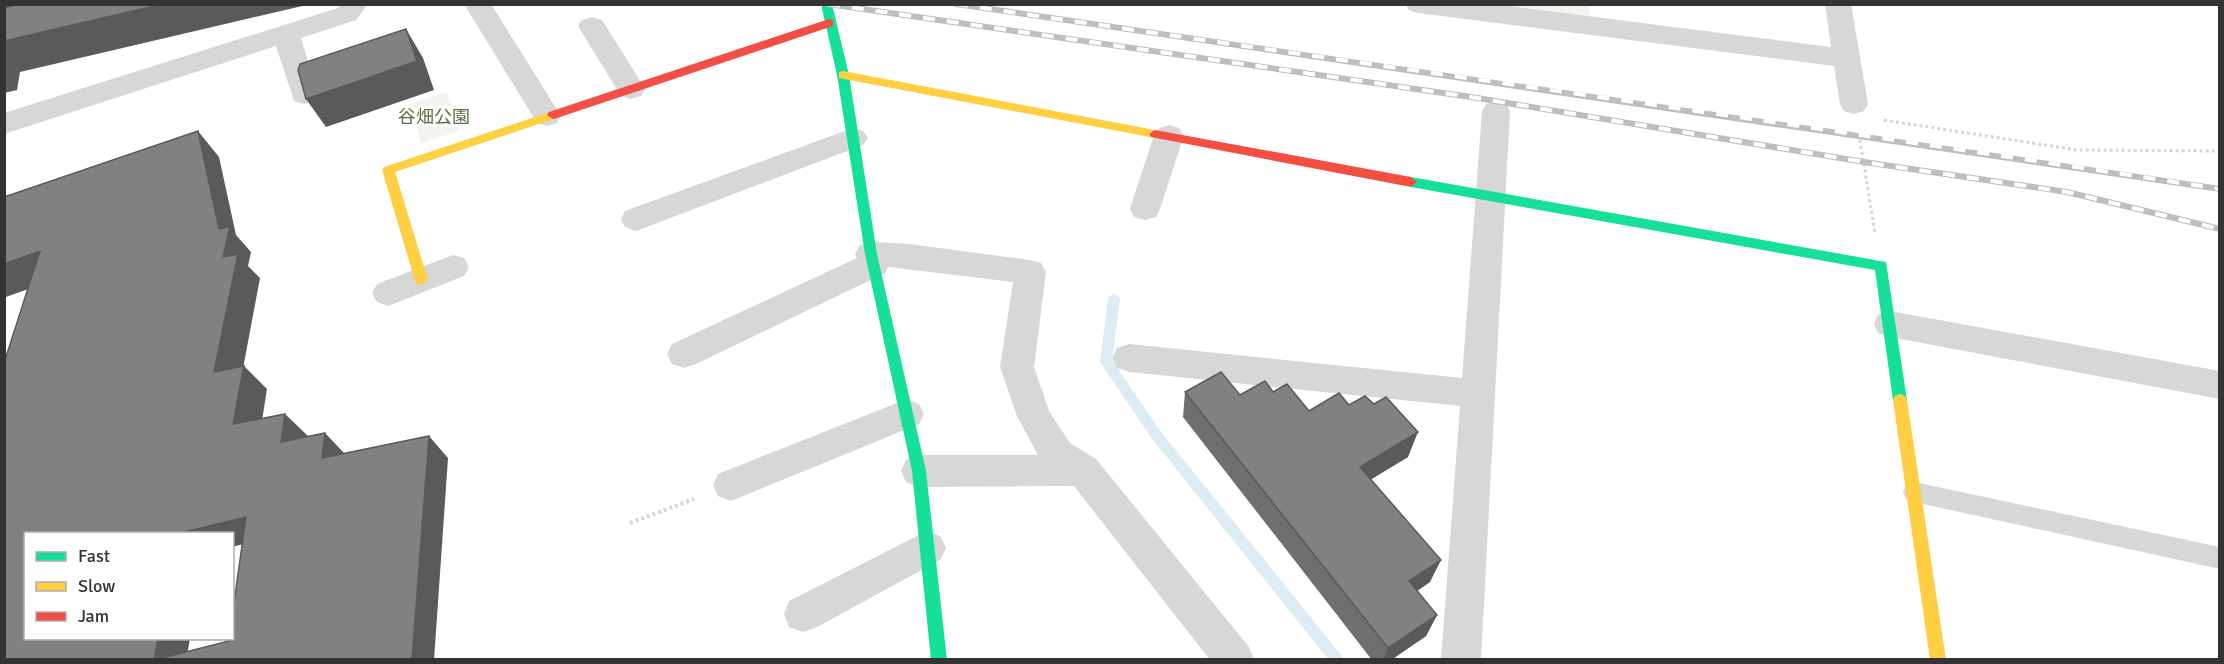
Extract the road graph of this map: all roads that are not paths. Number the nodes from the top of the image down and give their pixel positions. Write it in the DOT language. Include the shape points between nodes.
graph roads {
  1 [pos="355,4"];
  2 [pos="477,4"];
  3 [pos="826,4"];
  4 [pos="1418,4"];
  5 [pos="1838,4"];
  6 [pos="829,23"];
  7 [pos="592,26"];
  8 [pos="286,34"];
  9 [pos="1846,58"];
  10 [pos="843,75"];
  11 [pos="631,89"];
  12 [pos="304,94"];
  13 [pos="1854,104"];
  14 [pos="1496,111"];
  15 [pos="547,116"];
  16 [pos="4,124"];
  17 [pos="1169,135"];
  18 [pos="853,138"];
  19 [pos="1492,197"];
  20 [pos="1145,209"];
  21 [pos="636,219"];
  22 [pos="872,259"];
  23 [pos="453,267"];
  24 [pos="422,280"];
  25 [pos="388,293"];
  26 [pos="1890,324"];
  27 [pos="684,354"];
  28 [pos="1129,358"];
  29 [pos="2220,385"];
  30 [pos="1479,394"];
  31 [pos="907,414"];
  32 [pos="1083,470"];
  33 [pos="919,471"];
  34 [pos="731,485"];
  35 [pos="1914,492"];
  36 [pos="927,548"];
  37 [pos="2220,558"];
  38 [pos="803,614"];
  39 [pos="939,660"];
  40 [pos="1235,660"];
  41 [pos="1461,660"];
  42 [pos="1938,660"];
  1 -- 8 [label="street" via="347,14"];
  2 -- 15 [label="street"];
  3 -- 6 [label="street"];
  4 -- 9 [label="street"];
  5 -- 9 [label="street"];
  6 -- 10 [label="street"];
  6 -- 11 [label="street"];
  7 -- 11 [label="street"];
  8 -- 12 [label="street"];
  8 -- 16 [label="street"];
  9 -- 13 [label="street"];
  10 -- 17 [label="street"];
  10 -- 18 [label="street"];
  11 -- 15 [label="street"];
  14 -- 19 [label="street"];
  15 -- 24 [label="street" via="388,170"];
  17 -- 19 [label="street"];
  17 -- 20 [label="street"];
  18 -- 21 [label="street"];
  18 -- 22 [label="street"];
  19 -- 26 [label="street" via="1881,266"];
  19 -- 30 [label="street"];
  22 -- 27 [label="street"];
  22 -- 31 [label="street"];
  22 -- 32 [label="street" via="909,256 1030,272 1017,367 1034,416 1057,454"];
  23 -- 24 [label="street"];
  24 -- 25 [label="street"];
  26 -- 29 [label="street"];
  26 -- 35 [label="street"];
  28 -- 30 [label="street"];
  30 -- 41 [label="street"];
  31 -- 33 [label="street"];
  31 -- 34 [label="street"];
  32 -- 33 [label="street"];
  32 -- 40 [label="street"];
  33 -- 36 [label="street"];
  35 -- 37 [label="lane"];
  35 -- 42 [label="street"];
  36 -- 38 [label="street"];
  36 -- 39 [label="street"];
}
